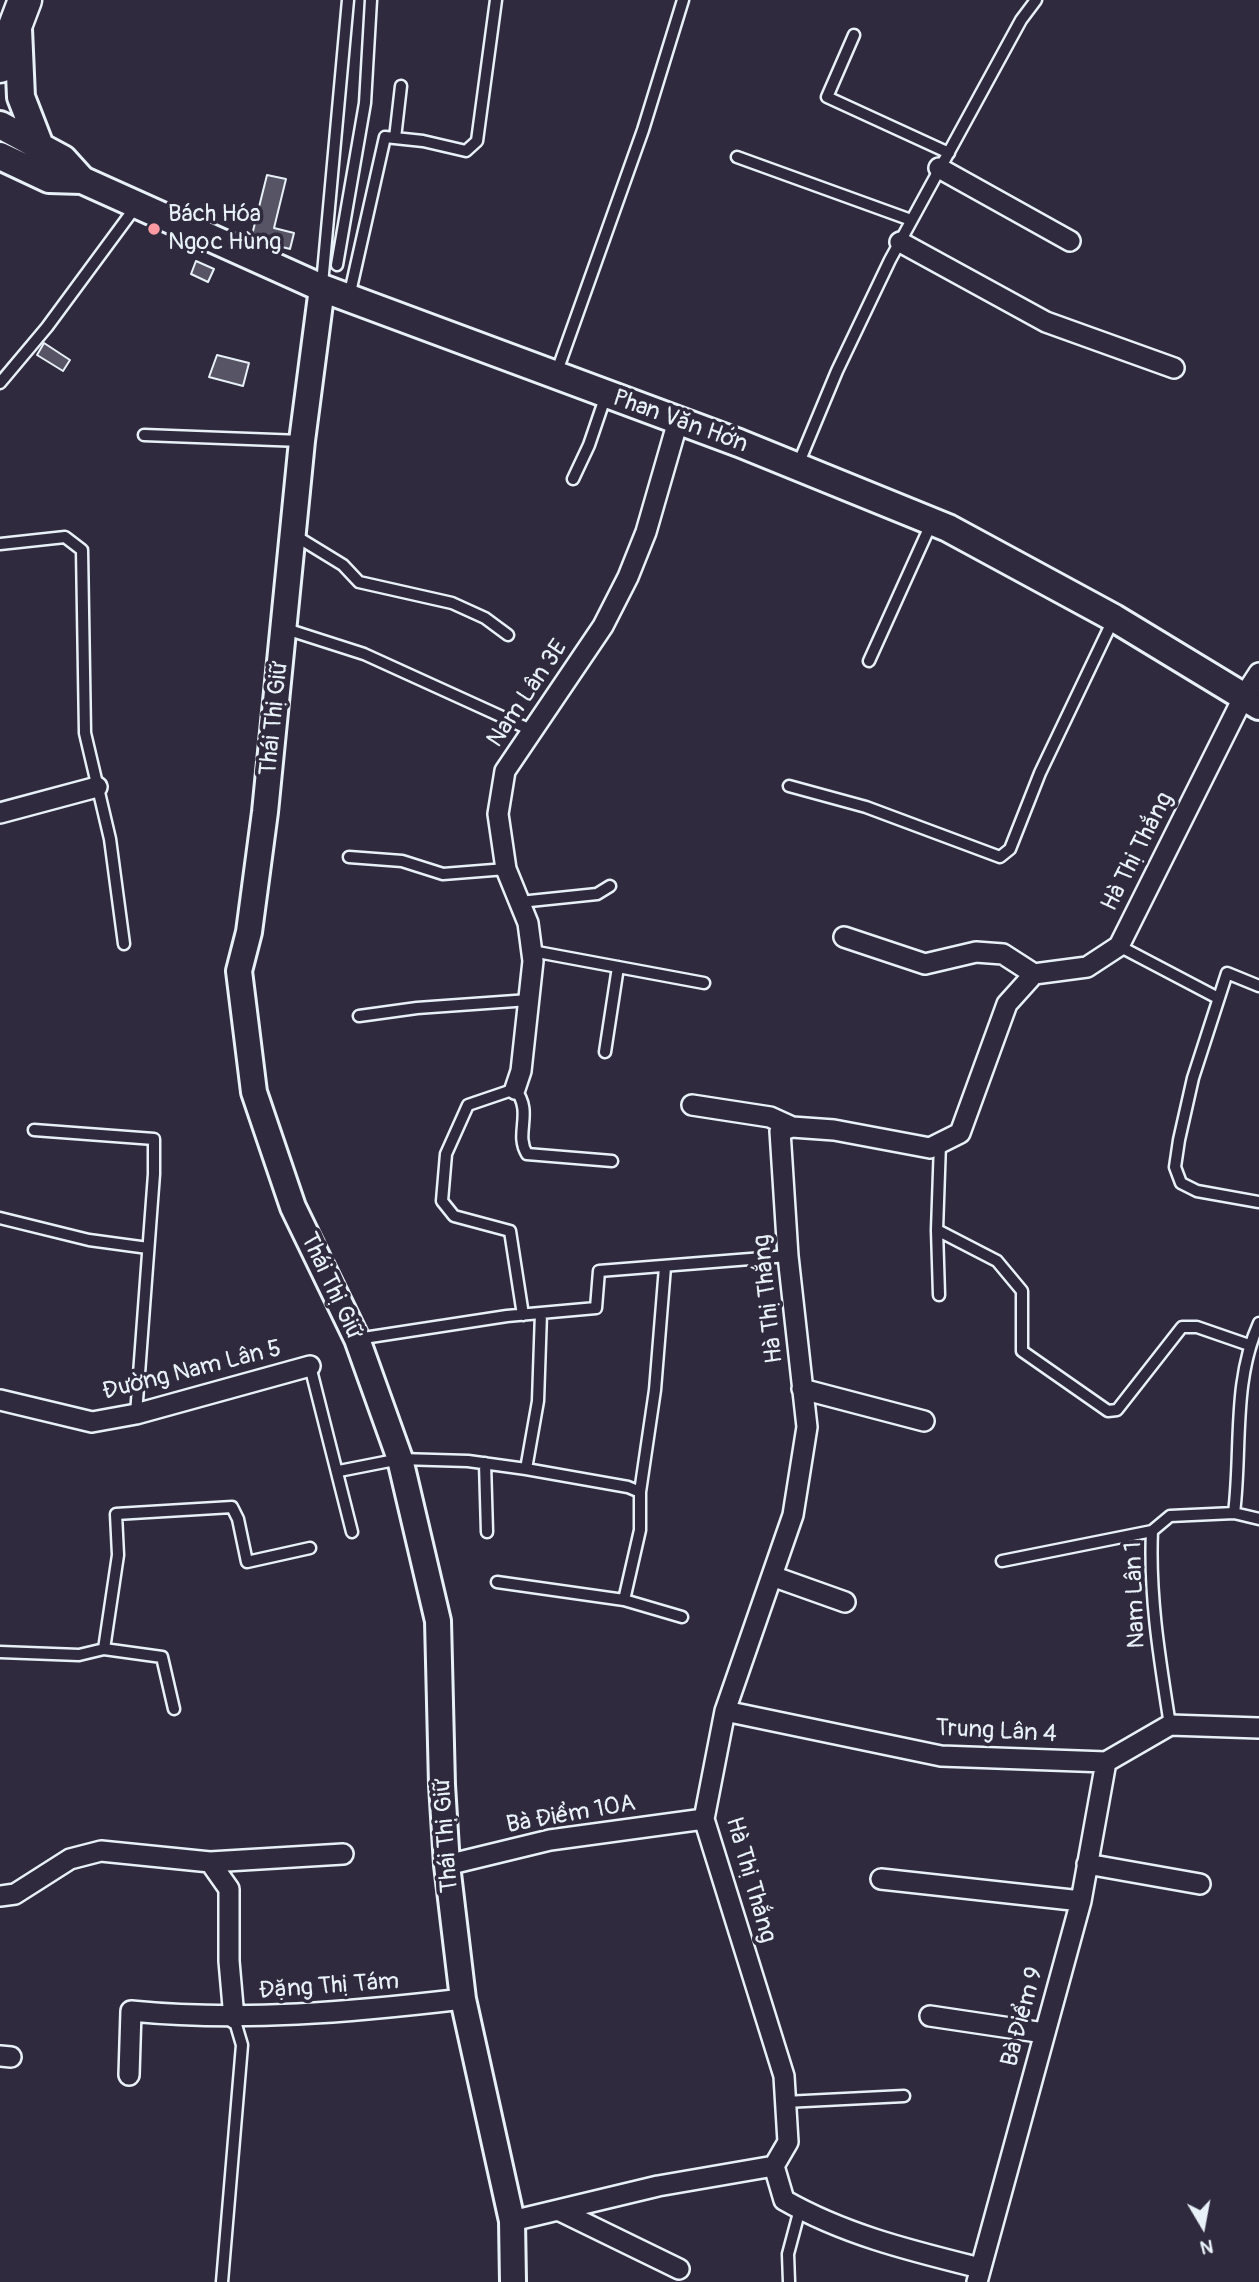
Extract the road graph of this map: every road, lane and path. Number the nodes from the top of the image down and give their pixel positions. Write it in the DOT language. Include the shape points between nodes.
graph roads {
  1 [pos="348,0"];
  2 [pos="371,0"];
  3 [pos="496,0"];
  4 [pos="683,0"];
  5 [pos="1036,0"];
  6 [pos="22,8"];
  7 [pos="855,35"];
  8 [pos="0,66"];
  9 [pos="401,86"];
  10 [pos="0,125"];
  11 [pos="395,138"];
  12 [pos="40,146"];
  13 [pos="0,156"];
  14 [pos="737,157"];
  15 [pos="944,161"];
  16 [pos="38,174"];
  17 [pos="0,177"];
  18 [pos="82,180"];
  19 [pos="137,205"];
  20 [pos="911,220"];
  21 [pos="900,242"];
  22 [pos="1070,242"];
  23 [pos="337,265"];
  24 [pos="322,288"];
  25 [pos="349,297"];
  26 [pos="1174,368"];
  27 [pos="555,377"];
  28 [pos="0,383"];
  29 [pos="606,395"];
  30 [pos="678,421"];
  31 [pos="144,435"];
  32 [pos="302,441"];
  33 [pos="797,467"];
  34 [pos="573,479"];
  35 [pos="932,522"];
  36 [pos="293,535"];
  37 [pos="0,544"];
  38 [pos="1114,618"];
  39 [pos="284,629"];
  40 [pos="508,635"];
  41 [pos="869,661"];
  42 [pos="1259,673"];
  43 [pos="1251,701"];
  44 [pos="531,730"];
  45 [pos="789,786"];
  46 [pos="97,787"];
  47 [pos="0,814"];
  48 [pos="349,857"];
  49 [pos="506,869"];
  50 [pos="610,886"];
  51 [pos="520,902"];
  52 [pos="844,937"];
  53 [pos="124,944"];
  54 [pos="1119,946"];
  55 [pos="532,951"];
  56 [pos="618,967"];
  57 [pos="1034,974"];
  58 [pos="704,983"];
  59 [pos="1259,986"];
  60 [pos="1218,998"];
  61 [pos="529,1000"];
  62 [pos="359,1016"];
  63 [pos="605,1052"];
  64 [pos="516,1089"];
  65 [pos="692,1105"];
  66 [pos="792,1127"];
  67 [pos="34,1130"];
  68 [pos="940,1143"];
  69 [pos="612,1161"];
  70 [pos="1259,1202"];
  71 [pos="0,1218"];
  72 [pos="937,1230"];
  73 [pos="148,1248"];
  74 [pos="788,1256"];
  75 [pos="666,1267"];
  76 [pos="939,1296"];
  77 [pos="541,1313"];
  78 [pos="523,1315"];
  79 [pos="1259,1323"];
  80 [pos="357,1339"];
  81 [pos="1249,1345"];
  82 [pos="310,1366"];
  83 [pos="802,1389"];
  84 [pos="0,1400"];
  85 [pos="136,1414"];
  86 [pos="924,1421"];
  87 [pos="400,1458"];
  88 [pos="485,1463"];
  89 [pos="526,1469"];
  90 [pos="339,1471"];
  91 [pos="640,1492"];
  92 [pos="1234,1513"];
  93 [pos="1259,1519"];
  94 [pos="1152,1531"];
  95 [pos="352,1532"];
  96 [pos="487,1532"];
  97 [pos="310,1548"];
  98 [pos="1002,1561"];
  99 [pos="772,1576"];
  100 [pos="497,1582"];
  101 [pos="624,1600"];
  102 [pos="845,1602"];
  103 [pos="682,1617"];
  104 [pos="104,1649"];
  105 [pos="0,1652"];
  106 [pos="174,1709"];
  107 [pos="725,1712"];
  108 [pos="1170,1725"];
  109 [pos="1259,1728"];
  110 [pos="1106,1762"];
  111 [pos="704,1819"];
  112 [pos="342,1854"];
  113 [pos="210,1862"];
  114 [pos="1087,1864"];
  115 [pos="447,1865"];
  116 [pos="881,1879"];
  117 [pos="1200,1884"];
  118 [pos="0,1896"];
  119 [pos="1081,1901"];
  120 [pos="463,1999"];
  121 [pos="930,2016"];
  122 [pos="234,2018"];
  123 [pos="1044,2033"];
  124 [pos="129,2075"];
  125 [pos="904,2096"];
  126 [pos="785,2102"];
  127 [pos="774,2166"];
  128 [pos="800,2209"];
  129 [pos="558,2210"];
  130 [pos="512,2221"];
  131 [pos="679,2269"];
  132 [pos="978,2275"];
  133 [pos="222,2282"];
  134 [pos="513,2282"];
  135 [pos="789,2282"];
  1 -- 24 [label="lane"];
  2 -- 23 [label="lane" via="365,103"];
  3 -- 11 [label="lane" via="477,141 466,151"];
  4 -- 27 [label="lane" via="635,154"];
  5 -- 15 [label="lane"];
  6 -- 8 [label="highway"];
  6 -- 12 [label="main road" via="21,97"];
  7 -- 15 [label="lane" via="827,97"];
  9 -- 11 [label="lane"];
  10 -- 12 [label="main road, Phan Văn Hớn"];
  11 -- 25 [label="lane" via="385,137"];
  12 -- 18 [label="main road, Phan Văn Hớn" via="63,159"];
  13 -- 16 [label="main road, Phan Văn Hớn"];
  14 -- 20 [label="lane"];
  15 -- 20 [label="lane"];
  15 -- 22 [label="street"];
  16 -- 17 [label="main road"];
  16 -- 18 [label="main road, Phan Văn Hớn"];
  18 -- 19 [label="main road, Phan Văn Hớn"];
  19 -- 24 [label="main road, Phan Văn Hớn"];
  19 -- 28 [label="lane"];
  20 -- 21 [label="lane"];
  21 -- 26 [label="street" via="1046,322"];
  21 -- 33 [label="lane" via="837,371"];
  24 -- 25 [label="main road, Phan Văn Hớn"];
  24 -- 32 [label="street, Thái Thị Giữ"];
  25 -- 27 [label="main road, Phan Văn Hớn"];
  27 -- 29 [label="main road, Phan Văn Hớn"];
  29 -- 30 [label="main road, Phan Văn Hớn"];
  29 -- 34 [label="lane"];
  30 -- 33 [label="main road, Phan Văn Hớn"];
  30 -- 44 [label="street, Nam Lân 3E" via="628,577 604,626"];
  31 -- 32 [label="lane"];
  32 -- 36 [label="street, Thái Thị Giữ"];
  33 -- 35 [label="main road, Phan Văn Hớn"];
  35 -- 38 [label="main road, Phan Văn Hớn"];
  35 -- 41 [label="lane"];
  36 -- 39 [label="street, Thái Thị Giữ"];
  36 -- 40 [label="lane" via="343,565 359,582 452,603"];
  37 -- 46 [label="lane" via="65,537 82,550 85,733"];
  38 -- 43 [label="main road, Phan Văn Hớn"];
  38 -- 45 [label="lane" via="1040,773 1010,849 1000,857 866,807"];
  39 -- 44 [label="lane" via="365,654"];
  39 -- 80 [label="street, Thái Thị Giữ" via="258,869 239,971 254,1092 293,1207"];
  42 -- 43 [label="street, Hà Thị Thắng"];
  43 -- 54 [label="street, Hà Thị Thắng"];
  44 -- 49 [label="street, Nam Lân 3E" via="505,771 498,814"];
  46 -- 47 [label="street"];
  46 -- 53 [label="lane" via="110,839"];
  48 -- 49 [label="lane" via="402,861 443,874"];
  49 -- 51 [label="street, Nam Lân 3E"];
  50 -- 51 [label="lane" via="597,894"];
  51 -- 55 [label="street, Nam Lân 3E"];
  52 -- 57 [label="street" via="925,964 976,952 1003,954"];
  54 -- 57 [label="street, Hà Thị Thắng" via="1087,967"];
  54 -- 60 [label="lane"];
  55 -- 56 [label="lane"];
  55 -- 61 [label="street, Nam Lân 3E"];
  56 -- 58 [label="lane"];
  56 -- 63 [label="lane"];
  57 -- 68 [label="street" via="1007,1004 960,1133"];
  59 -- 60 [label="lane" via="1227,973"];
  60 -- 70 [label="lane" via="1193,1078 1175,1167 1181,1183 1197,1191"];
  61 -- 62 [label="lane"];
  61 -- 64 [label="street, Nam Lân 3E"];
  64 -- 69 [label="lane, Nam Lân 3E" via="525,1102 523,1144 527,1154"];
  64 -- 78 [label="lane" via="468,1105 446,1154 442,1201 454,1216 510,1231"];
  65 -- 66 [label="street" via="770,1117"];
  66 -- 68 [label="street" via="834,1129 930,1148"];
  66 -- 74 [label="street, Hà Thị Thắng" via="780,1131"];
  67 -- 73 [label="lane" via="153,1139"];
  68 -- 72 [label="lane"];
  71 -- 73 [label="lane" via="89,1240"];
  72 -- 76 [label="lane"];
  72 -- 81 [label="lane" via="997,1261 1022,1291 1022,1351 1108,1411 1117,1410 1182,1327 1197,1327"];
  73 -- 85 [label="lane"];
  74 -- 75 [label="lane"];
  74 -- 83 [label="street, Hà Thị Thắng"];
  75 -- 77 [label="lane" via="599,1271 596,1308"];
  75 -- 91 [label="lane"];
  77 -- 78 [label="lane"];
  77 -- 89 [label="lane" via="538,1401"];
  78 -- 80 [label="lane"];
  79 -- 81 [label="lane"];
  80 -- 87 [label="street, Thái Thị Giữ"];
  81 -- 92 [label="lane" via="1240,1405 1240,1469"];
  82 -- 85 [label="street, Đường Nam Lân 5"];
  82 -- 90 [label="lane, Đường Nam Lân 5"];
  83 -- 86 [label="street"];
  83 -- 99 [label="street, Hà Thị Thắng" via="807,1427 795,1503"];
  84 -- 85 [label="street, Đường Nam Lân 5" via="92,1422"];
  87 -- 88 [label="lane"];
  87 -- 90 [label="lane"];
  87 -- 115 [label="street, Thái Thị Giữ" via="438,1621"];
  88 -- 89 [label="lane"];
  88 -- 96 [label="lane"];
  89 -- 91 [label="lane"];
  90 -- 95 [label="lane, Đường Nam Lân 5"];
  91 -- 101 [label="lane" via="640,1530"];
  92 -- 93 [label="lane, Nam Lân 1"];
  92 -- 94 [label="lane, Nam Lân 1" via="1170,1516"];
  94 -- 98 [label="lane"];
  94 -- 108 [label="lane, Nam Lân 1" via="1156,1638"];
  97 -- 104 [label="lane" via="247,1562 232,1507 116,1514 118,1556"];
  99 -- 102 [label="street"];
  99 -- 107 [label="street, Hà Thị Thắng"];
  100 -- 101 [label="lane"];
  101 -- 103 [label="lane"];
  104 -- 105 [label="lane" via="79,1656"];
  104 -- 106 [label="lane" via="162,1657"];
  107 -- 110 [label="street, Trung Lân 4" via="942,1756"];
  107 -- 111 [label="street, Hà Thị Thắng"];
  108 -- 109 [label="street"];
  108 -- 110 [label="street"];
  110 -- 114 [label="street, Bà Điểm 9"];
  111 -- 115 [label="street, Bà Điểm 10A" via="550,1840"];
  111 -- 126 [label="street, Hà Thị Thắng" via="783,2077"];
  112 -- 113 [label="street"];
  113 -- 118 [label="street" via="101,1851 70,1859 15,1894"];
  113 -- 122 [label="street, Đặng Thị Tám" via="229,1889"];
  114 -- 117 [label="street"];
  114 -- 119 [label="street, Bà Điểm 9"];
  115 -- 120 [label="street, Thái Thị Giữ"];
  116 -- 119 [label="street"];
  119 -- 123 [label="street, Bà Điểm 9"];
  120 -- 122 [label="street, Đặng Thị Tám" via="330,2014"];
  120 -- 130 [label="street, Thái Thị Giữ"];
  121 -- 123 [label="street"];
  122 -- 124 [label="street" via="131,2011"];
  122 -- 133 [label="lane" via="242,2045"];
  123 -- 132 [label="street, Bà Điểm 9"];
  125 -- 126 [label="lane"];
  126 -- 127 [label="street, Hà Thị Thắng" via="788,2142"];
  127 -- 128 [label="street" via="784,2200"];
  127 -- 129 [label="street" via="658,2186"];
  128 -- 132 [label="street" via="820,2221"];
  128 -- 135 [label="lane" via="788,2254"];
  129 -- 130 [label="street"];
  129 -- 131 [label="street"];
  130 -- 134 [label="street, Thái Thị Giữ"];
}
